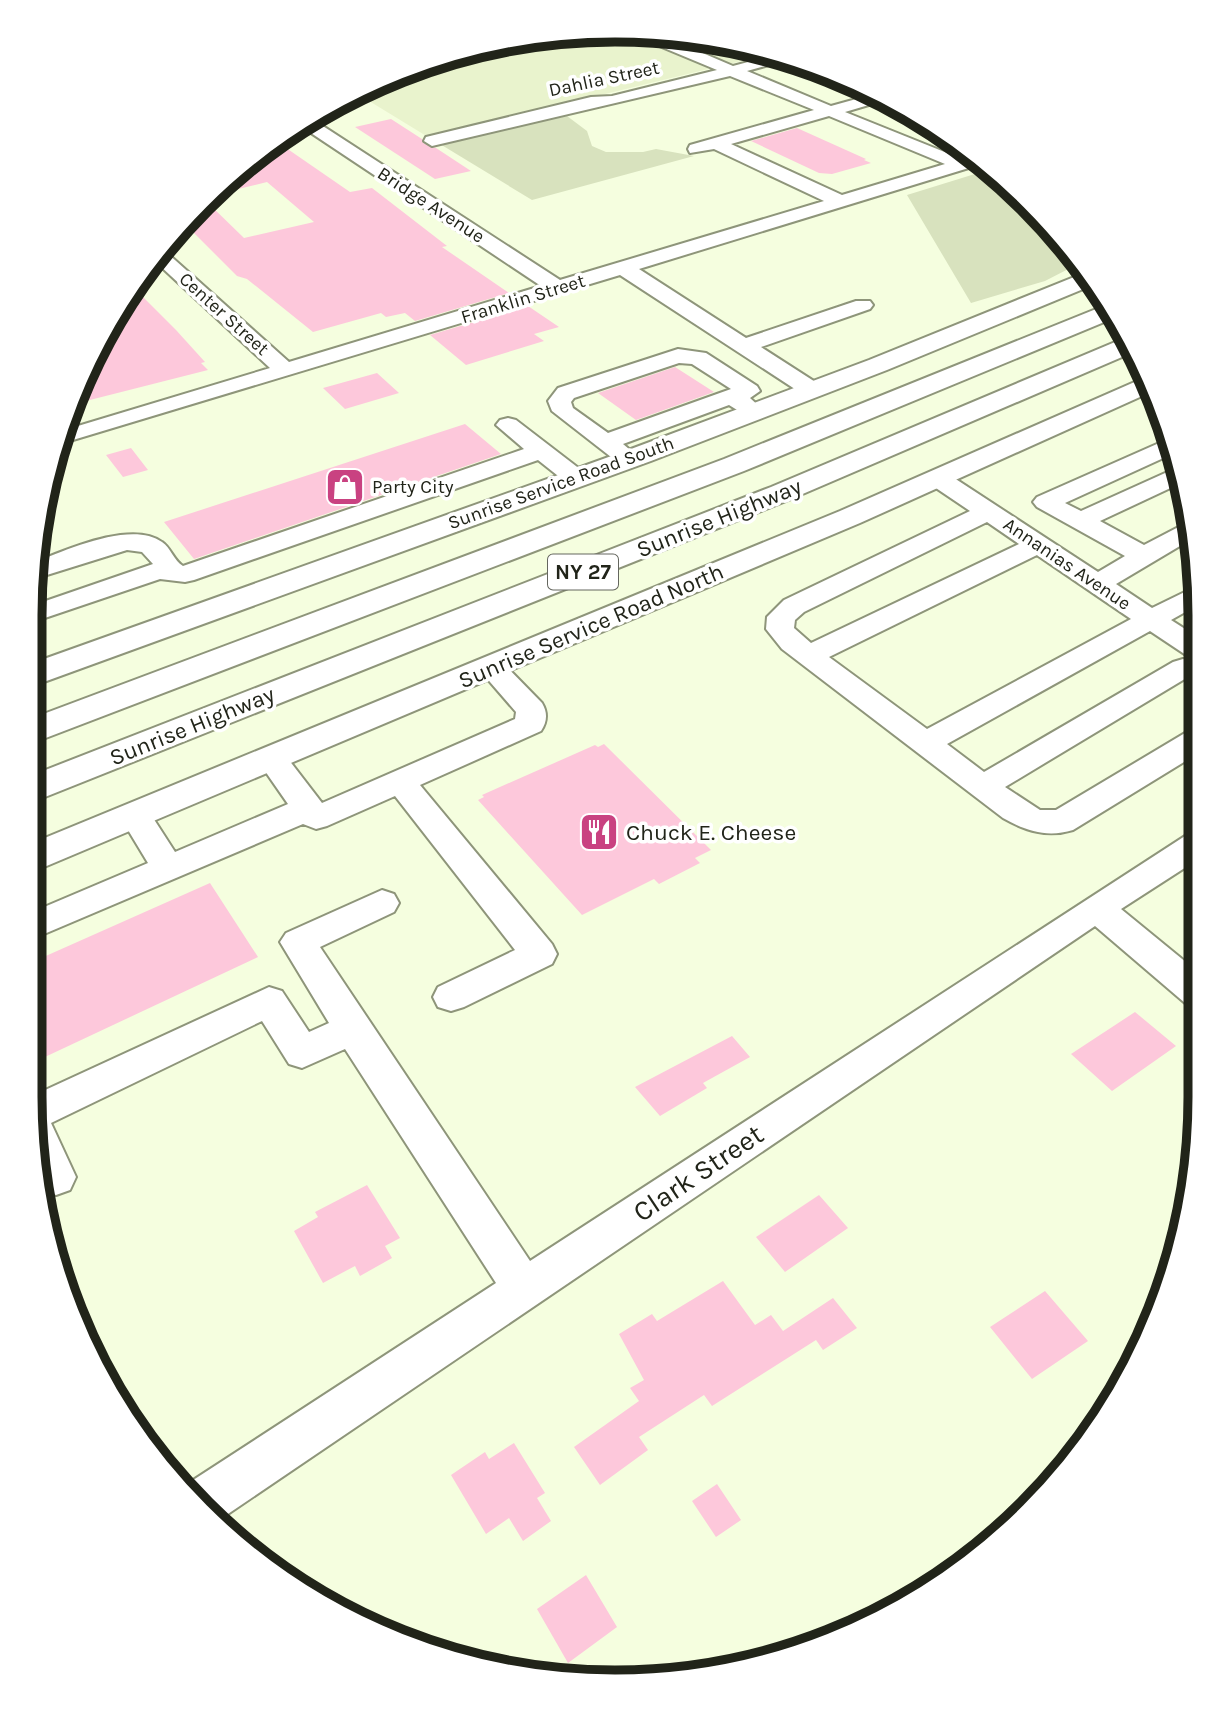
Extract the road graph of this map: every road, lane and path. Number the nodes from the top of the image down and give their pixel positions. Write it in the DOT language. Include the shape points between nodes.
graph roads {
  1 [pos="669,45"];
  2 [pos="731,54"];
  3 [pos="706,60"];
  4 [pos="763,62"];
  5 [pos="730,70"];
  6 [pos="698,79"];
  7 [pos="720,87"];
  8 [pos="867,100"];
  9 [pos="776,110"];
  10 [pos="828,111"];
  11 [pos="798,120"];
  12 [pos="315,128"];
  13 [pos="432,141"];
  14 [pos="714,144"];
  15 [pos="696,149"];
  16 [pos="930,153"];
  17 [pos="904,161"];
  18 [pos="965,161"];
  19 [pos="968,163"];
  20 [pos="838,181"];
  21 [pos="812,189"];
  22 [pos="841,202"];
  23 [pos="165,260"];
  24 [pos="625,269"];
  25 [pos="1081,282"];
  26 [pos="558,288"];
  27 [pos="863,305"];
  28 [pos="1102,314"];
  29 [pos="743,346"];
  30 [pos="1122,348"];
  31 [pos="769,363"];
  32 [pos="286,371"];
  33 [pos="1140,388"];
  34 [pos="812,390"];
  35 [pos="738,395"];
  36 [pos="508,425"];
  37 [pos="71,436"];
  38 [pos="605,442"];
  39 [pos="1163,449"];
  40 [pos="541,451"];
  41 [pos="629,459"];
  42 [pos="576,478"];
  43 [pos="1171,478"];
  44 [pos="939,479"];
  45 [pos="988,512"];
  46 [pos="1080,521"];
  47 [pos="1182,534"];
  48 [pos="1037,545"];
  49 [pos="1144,556"];
  50 [pos="44,568"];
  51 [pos="178,573"];
  52 [pos="1097,584"];
  53 [pos="1188,599"];
  54 [pos="214,609"];
  55 [pos="42,611"];
  56 [pos="1150,619"];
  57 [pos="809,655"];
  58 [pos="1188,660"];
  59 [pos="491,667"];
  60 [pos="1188,668"];
  61 [pos="42,672"];
  62 [pos="42,727"];
  63 [pos="925,743"];
  64 [pos="1188,745"];
  65 [pos="271,758"];
  66 [pos="400,781"];
  67 [pos="42,785"];
  68 [pos="982,787"];
  69 [pos="309,808"];
  70 [pos="135,815"];
  71 [pos="1188,850"];
  72 [pos="42,854"];
  73 [pos="167,867"];
  74 [pos="382,903"];
  75 [pos="1096,908"];
  76 [pos="42,922"];
  77 [pos="1188,985"];
  78 [pos="452,998"];
  79 [pos="352,1029"];
  80 [pos="42,1109"];
  81 [pos="45,1153"];
  82 [pos="56,1177"];
  83 [pos="524,1289"];
  84 [pos="207,1499"];
  1 -- 3 [label="street"];
  2 -- 3 [label="street"];
  3 -- 5 [label="street"];
  4 -- 5 [label="street, Dahlia Street"];
  5 -- 6 [label="street, Dahlia Street"];
  5 -- 10 [label="street"];
  6 -- 7 [label="street"];
  6 -- 13 [label="street, Dahlia Street"];
  8 -- 10 [label="street"];
  9 -- 11 [label="street"];
  10 -- 11 [label="street"];
  10 -- 16 [label="street"];
  11 -- 14 [label="street"];
  12 -- 26 [label="street, Bridge Avenue"];
  14 -- 15 [label="street"];
  14 -- 21 [label="street"];
  16 -- 17 [label="street"];
  16 -- 18 [label="street"];
  19 -- 22 [label="street, Franklin Street"];
  20 -- 21 [label="street"];
  21 -- 22 [label="street"];
  22 -- 24 [label="street, Franklin Street"];
  23 -- 32 [label="street, Center Street"];
  24 -- 26 [label="street, Franklin Street"];
  24 -- 29 [label="street"];
  25 -- 34 [label="main road, Sunrise Service Road South"];
  26 -- 32 [label="street, Franklin Street"];
  27 -- 29 [label="street"];
  28 -- 62 [label="main road, Sunrise Highway / NY 27" via="734,465"];
  29 -- 31 [label="street"];
  30 -- 67 [label="main road, Sunrise Highway / NY 27" via="781,493"];
  31 -- 34 [label="street"];
  31 -- 35 [label="street"];
  32 -- 37 [label="street, Franklin Street"];
  33 -- 44 [label="main road, Sunrise Service Road North"];
  34 -- 35 [label="main road, Sunrise Service Road South"];
  35 -- 38 [label="street"];
  35 -- 38 [label="street" via="698,358 678,356 566,393 559,401 563,411"];
  35 -- 41 [label="main road, Sunrise Service Road South"];
  36 -- 40 [label="street"];
  38 -- 41 [label="street"];
  39 -- 46 [label="street" via="1046,502"];
  40 -- 42 [label="street"];
  40 -- 51 [label="street"];
  41 -- 42 [label="main road, Sunrise Service Road South"];
  42 -- 54 [label="main road, Sunrise Service Road South"];
  43 -- 46 [label="street"];
  44 -- 45 [label="street, Annanias Avenue"];
  44 -- 59 [label="main road, Sunrise Service Road North"];
  45 -- 48 [label="street, Annanias Avenue"];
  45 -- 57 [label="street" via="789,609 781,617 780,629"];
  46 -- 49 [label="street"];
  47 -- 49 [label="street"];
  48 -- 52 [label="street, Annanias Avenue"];
  48 -- 57 [label="street"];
  49 -- 52 [label="street"];
  50 -- 51 [label="street" via="115,544 136,542 151,546"];
  51 -- 54 [label="street"];
  51 -- 55 [label="street" via="159,571"];
  52 -- 56 [label="street, Annanias Avenue"];
  53 -- 56 [label="street"];
  54 -- 61 [label="main road, Sunrise Service Road South"];
  56 -- 58 [label="street, Annanias Avenue"];
  56 -- 63 [label="street"];
  57 -- 63 [label="street"];
  59 -- 65 [label="main road, Sunrise Service Road North"];
  59 -- 66 [label="lane" via="531,710 530,724"];
  60 -- 68 [label="street"];
  63 -- 68 [label="street"];
  64 -- 68 [label="street" via="1062,822 1024,817"];
  65 -- 69 [label="street"];
  65 -- 70 [label="main road, Sunrise Service Road North"];
  66 -- 69 [label="lane" via="316,818"];
  66 -- 78 [label="street" via="539,954"];
  69 -- 73 [label="street"];
  70 -- 72 [label="main road, Sunrise Service Road North"];
  70 -- 73 [label="street"];
  71 -- 75 [label="street, Clark Street"];
  73 -- 76 [label="street"];
  74 -- 79 [label="street" via="298,942"];
  75 -- 77 [label="street"];
  75 -- 83 [label="street, Clark Street"];
  79 -- 80 [label="street" via="302,1053 269,1001"];
  79 -- 83 [label="street"];
  81 -- 82 [label="street"];
  83 -- 84 [label="street, Clark Street"];
}
